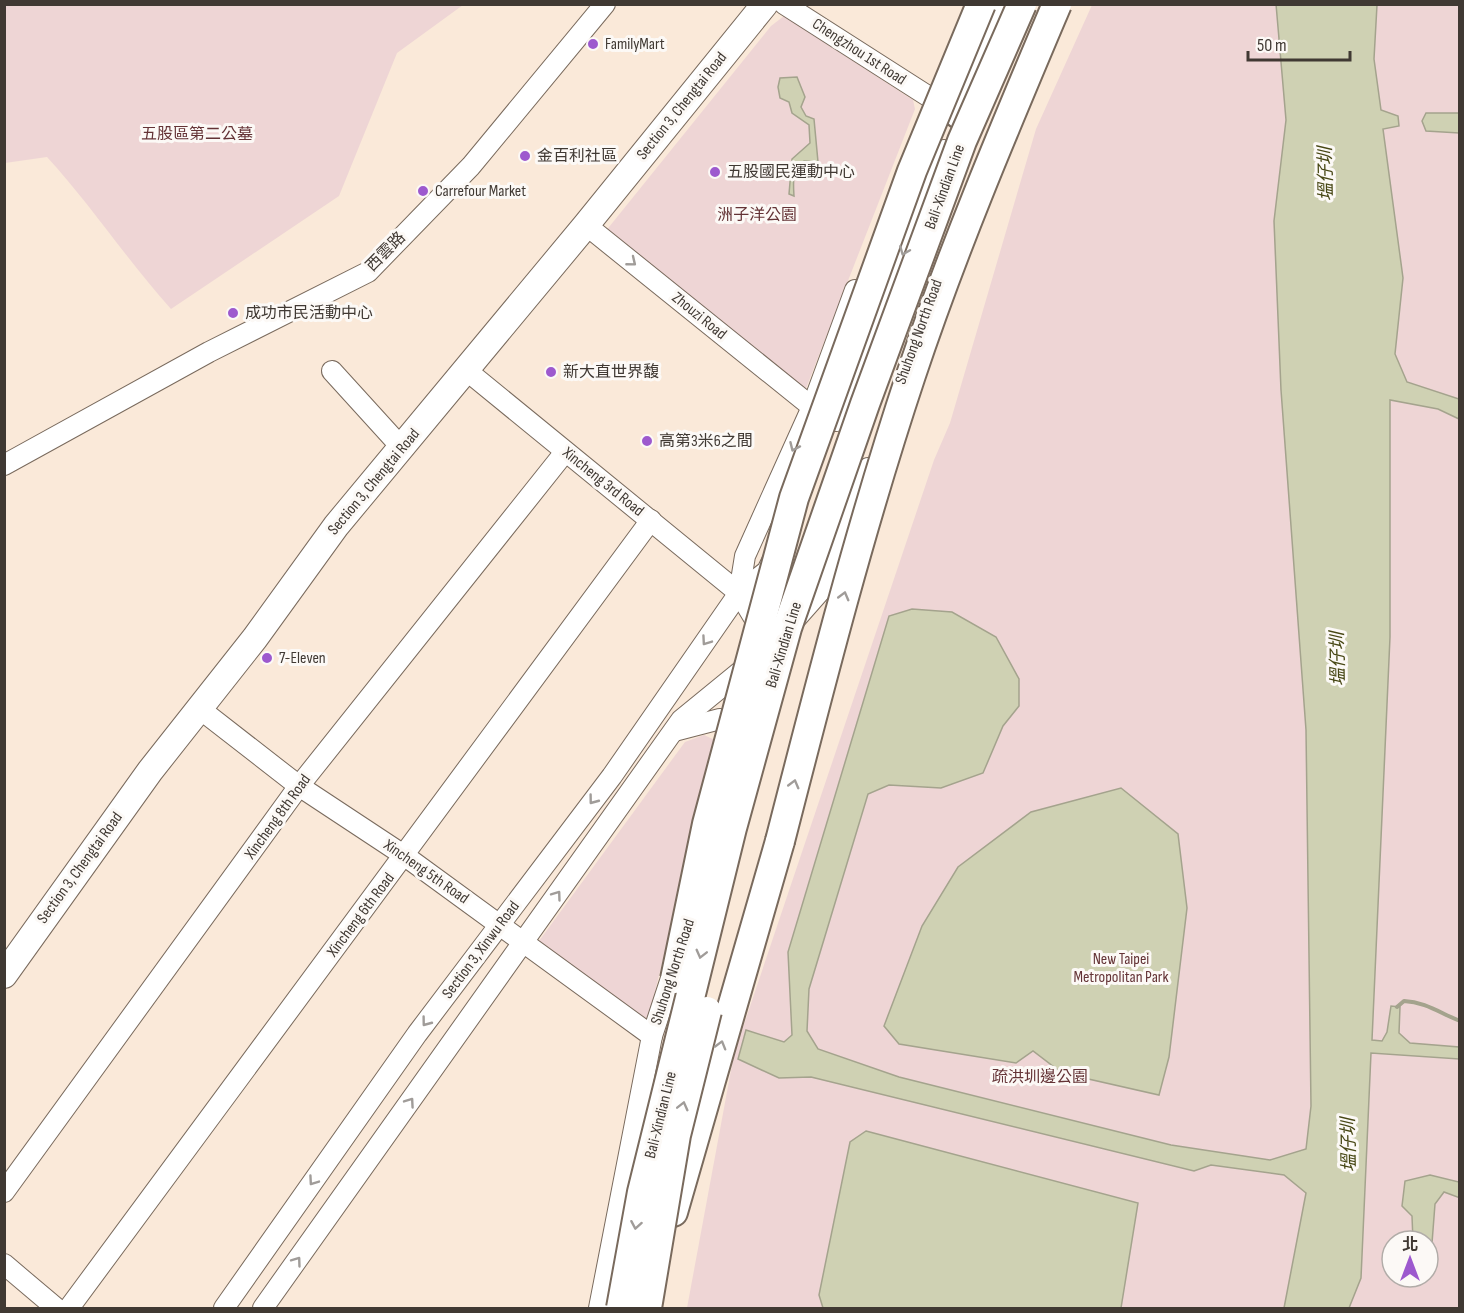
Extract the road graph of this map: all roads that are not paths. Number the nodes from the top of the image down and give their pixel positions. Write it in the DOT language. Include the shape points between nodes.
graph roads {
  1 [pos="605,4"];
  2 [pos="765,4"];
  3 [pos="784,4"];
  4 [pos="975,4"];
  5 [pos="981,4"];
  6 [pos="1002,4"];
  7 [pos="1009,4"];
  8 [pos="1022,4"];
  9 [pos="1036,4"];
  10 [pos="1047,4"];
  11 [pos="1057,4"];
  12 [pos="1069,4"];
  13 [pos="934,100"];
  14 [pos="959,114"];
  15 [pos="982,166"];
  16 [pos="586,225"];
  17 [pos="466,370"];
  18 [pos="332,371"];
  19 [pos="812,407"];
  20 [pos="402,448"];
  21 [pos="565,452"];
  22 [pos="4,465"];
  23 [pos="805,502"];
  24 [pos="651,520"];
  25 [pos="756,532"];
  26 [pos="739,593"];
  27 [pos="771,646"];
  28 [pos="200,709"];
  29 [pos="674,731"];
  30 [pos="749,746"];
  31 [pos="299,786"];
  32 [pos="405,856"];
  33 [pos="499,925"];
  34 [pos="522,943"];
  35 [pos="4,975"];
  36 [pos="652,1036"];
  37 [pos="4,1192"];
  38 [pos="642,1192"];
  39 [pos="655,1262"];
  40 [pos="4,1264"];
  41 [pos="56,1308"];
  42 [pos="69,1308"];
  43 [pos="224,1308"];
  44 [pos="263,1308"];
  45 [pos="599,1308"];
  46 [pos="621,1308"];
  47 [pos="647,1308"];
  1 -- 22 [label="street, 西雲路" via="471,166 368,272 209,352"];
  2 -- 16 [label="main road, Section 3, Chengtai Road"];
  3 -- 13 [label="street, Chengzhou 1st Road"];
  4 -- 13 [label="street"];
  5 -- 38 [label="highway, bridge" via="912,171 794,498 707,824 651,1099"];
  6 -- 14 [label="highway"];
  7 -- 14 [label="street"];
  8 -- 38 [label="highway, Bali-Xindian Line, one-way, bridge" via="962,141 787,628 732,828"];
  39 -- 9 [label="highway, Bali-Xindian Line, one-way, bridge" via="676,1135 693,1065 771,752 828,557 971,154"];
  10 -- 15 [label="street, Shuhong North Road"];
  39 -- 11 [label="highway, one-way, bridge" via="676,1202 776,852 852,565 911,374 981,184"];
  12 -- 15 [label="highway" via="1018,122"];
  13 -- 19 [label="street" via="843,319"];
  14 -- 23 [label="street, one-way"];
  15 -- 27 [label="street, Shuhong North Road" via="824,587"];
  16 -- 17 [label="main road, Section 3, Chengtai Road"];
  16 -- 19 [label="street, Zhouzi Road, one-way"];
  17 -- 20 [label="main road, Section 3, Chengtai Road"];
  17 -- 21 [label="street, Xincheng 3rd Road"];
  18 -- 20 [label="street"];
  19 -- 25 [label="street, one-way"];
  20 -- 28 [label="main road, Section 3, Chengtai Road" via="336,526"];
  21 -- 24 [label="street, Xincheng 3rd Road"];
  21 -- 31 [label="street, Xincheng 8th Road"];
  23 -- 25 [label="street"];
  23 -- 26 [label="street" via="766,571"];
  24 -- 26 [label="street, Xincheng 3rd Road"];
  24 -- 32 [label="street, Xincheng 6th Road"];
  25 -- 26 [label="street" via="745,556"];
  26 -- 27 [label="street, Shuhong North Road"];
  26 -- 33 [label="street, Section 3, Xinwu Road, one-way" via="612,776"];
  27 -- 29 [label="street, Section 3, Xinwu Road" via="681,720"];
  27 -- 30 [label="street, Shuhong North Road" via="778,677"];
  28 -- 31 [label="street, Xincheng 5th Road"];
  28 -- 35 [label="main road, Section 3, Chengtai Road" via="150,771"];
  29 -- 30 [label="street" via="720,719 737,725"];
  34 -- 29 [label="street, Section 3, Xinwu Road, one-way"];
  30 -- 36 [label="street, Shuhong North Road"];
  31 -- 32 [label="street, Xincheng 5th Road"];
  31 -- 37 [label="street, Xincheng 8th Road"];
  32 -- 33 [label="street, Xincheng 5th Road"];
  32 -- 42 [label="street, Xincheng 6th Road"];
  33 -- 34 [label="street, Xincheng 5th Road"];
  33 -- 43 [label="street, Section 3, Xinwu Road, one-way" via="417,1034"];
  34 -- 36 [label="street, Xincheng 5th Road"];
  44 -- 34 [label="street, Section 3, Xinwu Road, one-way"];
  36 -- 45 [label="street, Shuhong North Road"];
  38 -- 46 [label="highway, Bali-Xindian Line, one-way, bridge"];
  39 -- 47 [label="highway, Bali-Xindian Line, bridge"];
  40 -- 41 [label="street"];
}
